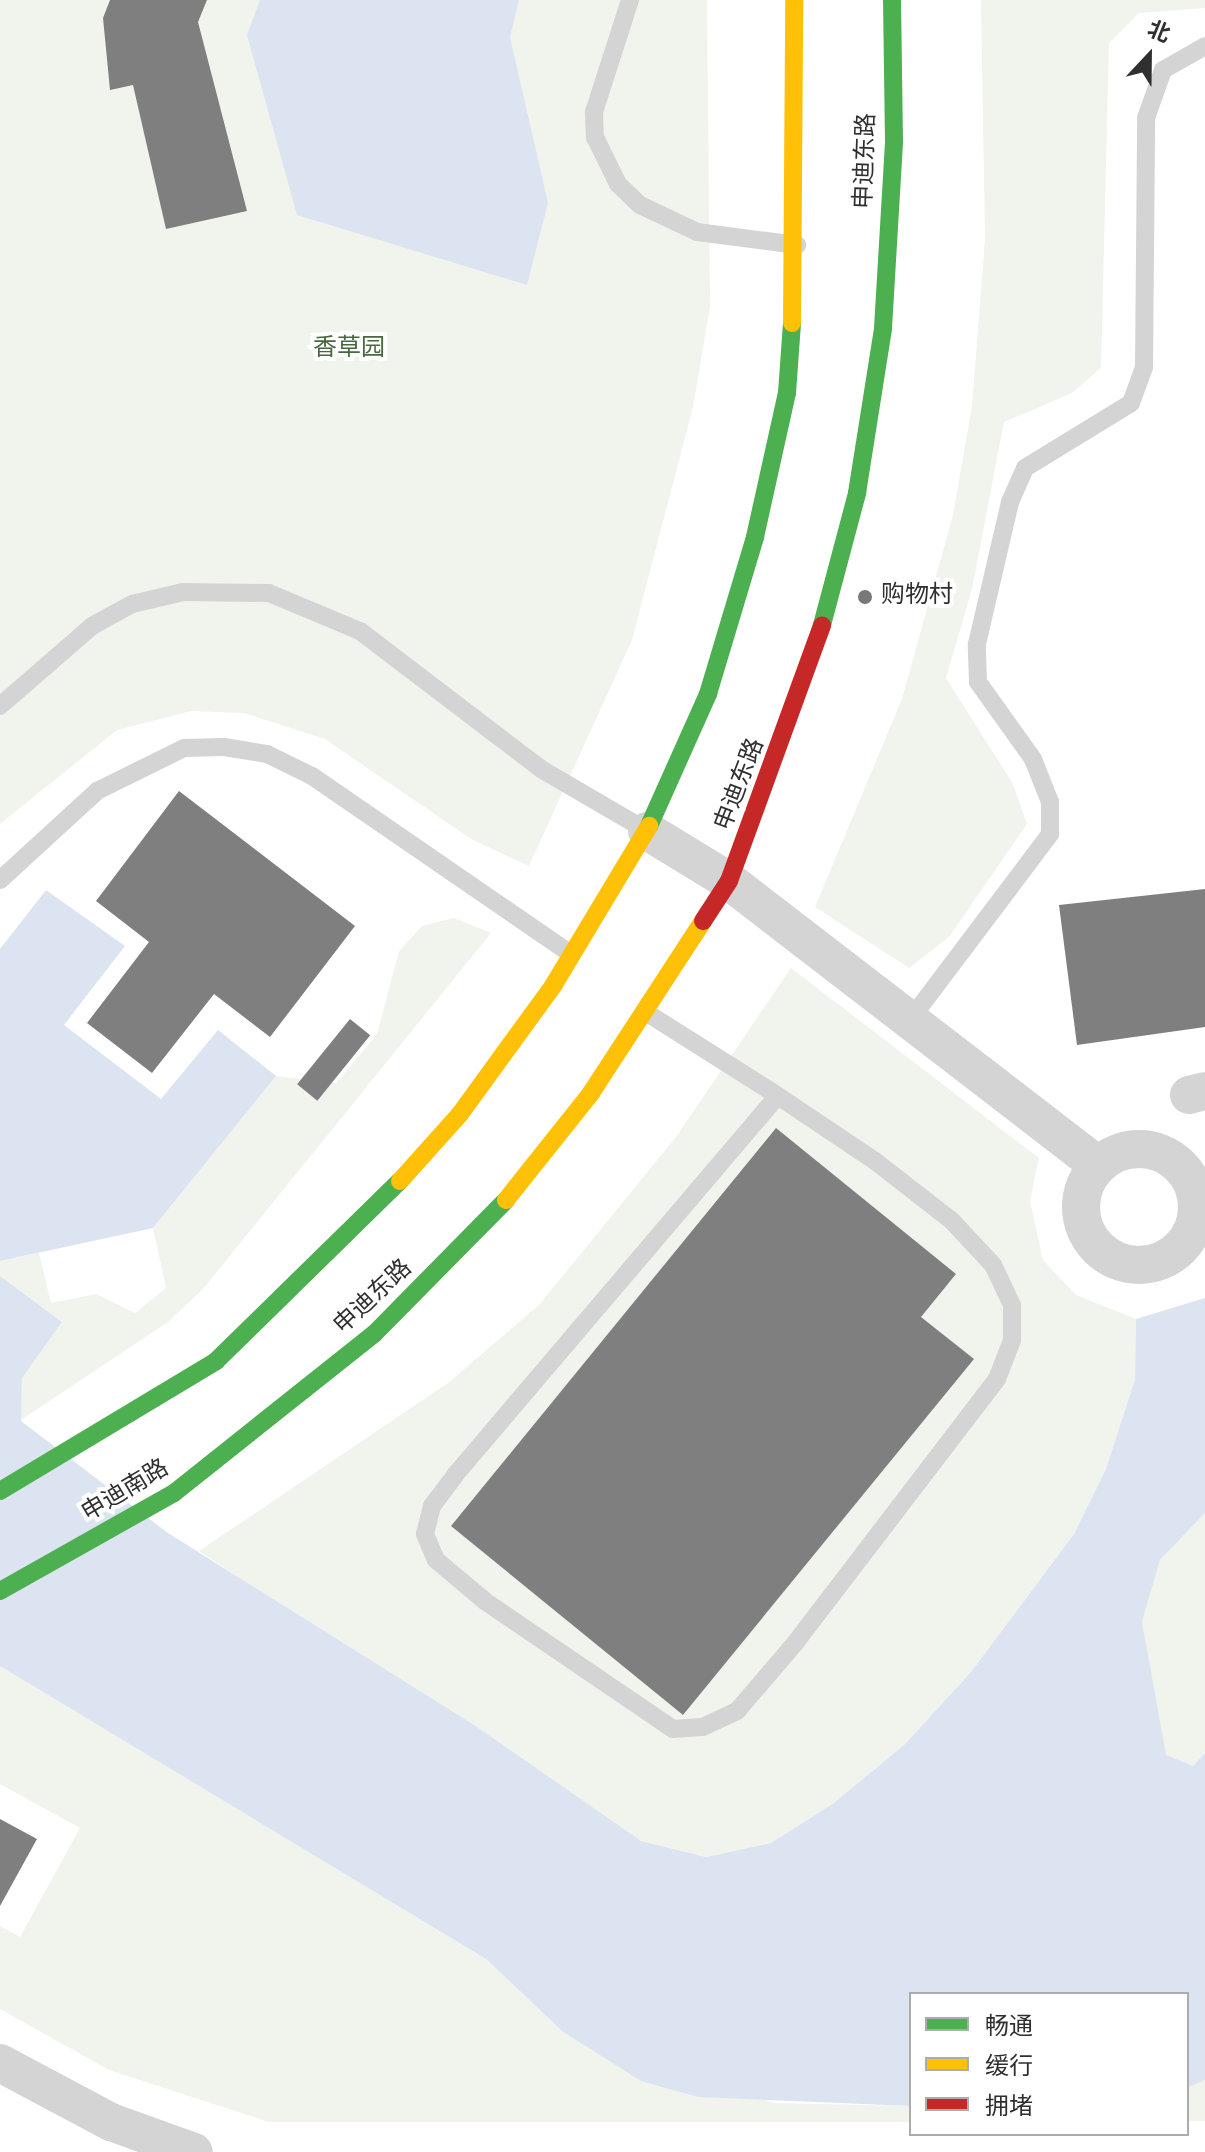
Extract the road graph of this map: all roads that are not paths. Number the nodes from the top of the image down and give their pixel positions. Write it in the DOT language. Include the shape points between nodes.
graph roads {
  1 [pos="630,0"];
  2 [pos="794,0"];
  3 [pos="892,0"];
  4 [pos="1205,46"];
  5 [pos="797,245"];
  6 [pos="0,706"];
  7 [pos="647,831"];
  8 [pos="0,880"];
  9 [pos="729,881"];
  10 [pos="573,955"];
  11 [pos="647,1013"];
  12 [pos="910,1020"];
  13 [pos="777,1096"];
  14 [pos="1098,1165"];
  15 [pos="1199,1185"];
  16 [pos="268,1422"];
  17 [pos="0,1491"];
  18 [pos="0,1591"];
  19 [pos="0,2063"];
  20 [pos="112,2137"];
  21 [pos="194,2152"];
  1 -- 5 [label="lane" via="601,82 595,137 618,184 666,220 740,242"];
  2 -- 5 [label="street"];
  3 -- 9 [label="street, 申迪东路" via="894,142 883,328 857,493 810,669"];
  4 -- 12 [label="lane" via="1163,70 1146,118 1144,367 1131,403 1025,468 1010,502 977,644 978,682 1033,759 1050,802 1050,834"];
  5 -- 7 [label="street" via="787,393 755,537 708,694"];
  6 -- 7 [label="lane" via="92,626 132,604 183,592 269,593 360,631 541,769"];
  7 -- 9 [label="street"];
  7 -- 10 [label="street"];
  8 -- 10 [label="lane" via="97,791 184,748 224,747 267,754 312,776"];
  9 -- 11 [label="street, 申迪东路"];
  9 -- 12 [label="street"];
  10 -- 17 [label="street" via="460,1114 310,1275 216,1361"];
  11 -- 13 [label="lane"];
  11 -- 16 [label="street, 申迪东路" via="496,1212 374,1334"];
  12 -- 14 [label="street"];
  13 -- 13 [label="lane" via="952,1221 993,1265 1012,1305 1012,1340 997,1379 737,1711 702,1727 673,1729 485,1601 436,1560 425,1534 432,1506 455,1475"];
  14 -- 15 [label="street" via="1113,1154 1150,1150"];
  14 -- 15 [label="street" via="1086,1181 1081,1217 1099,1250 1133,1265 1153,1264 1185,1242"];
  16 -- 18 [label="street, 申迪南路" via="174,1493"];
  19 -- 20 [label="street"];
  20 -- 21 [label="street"];
}
